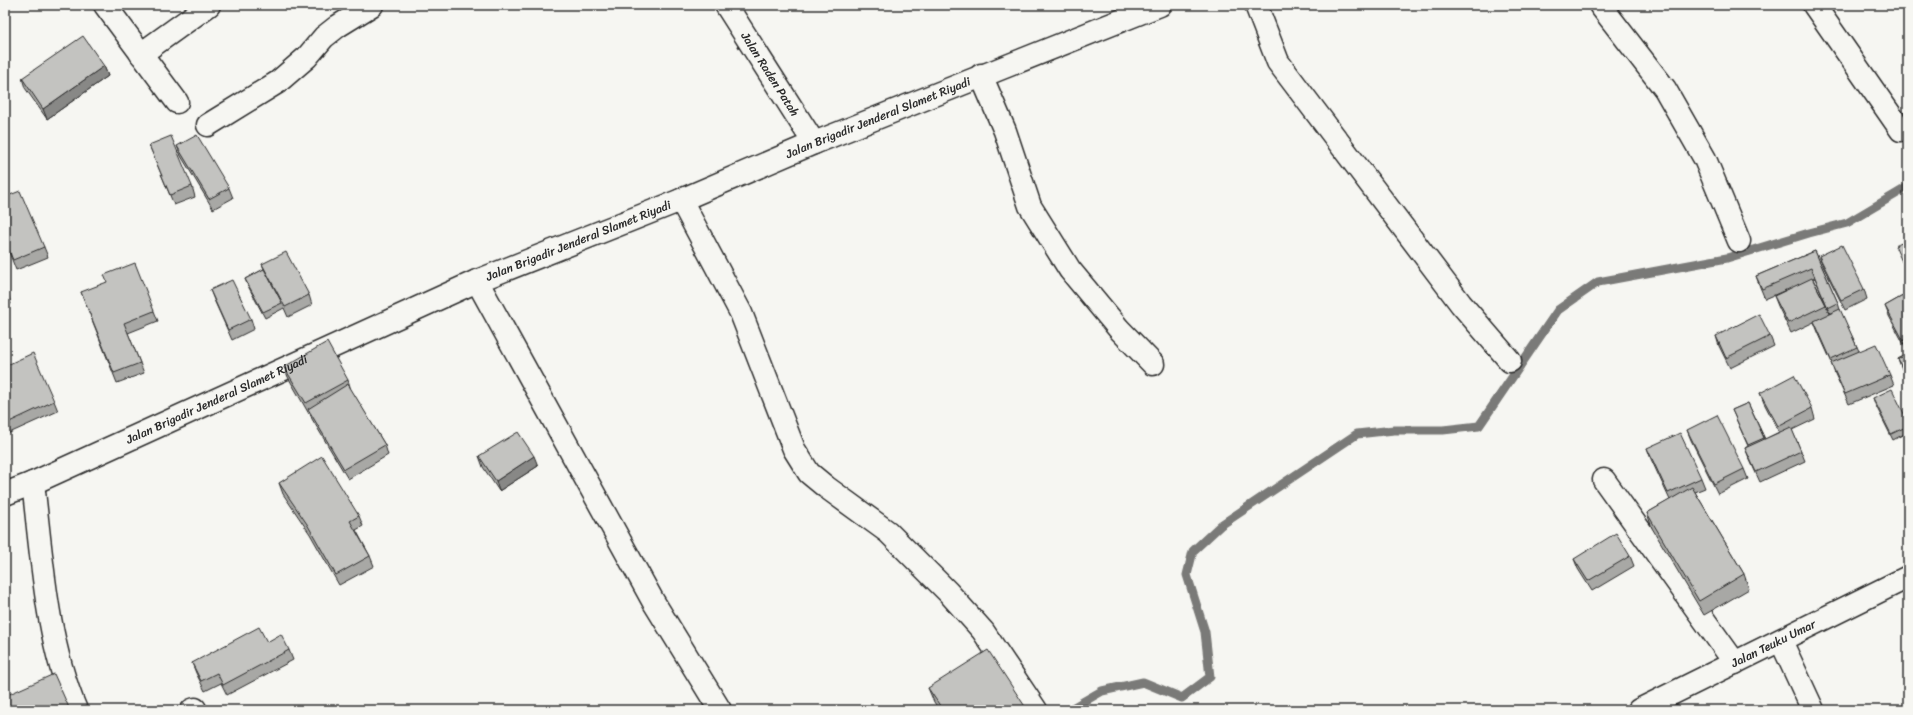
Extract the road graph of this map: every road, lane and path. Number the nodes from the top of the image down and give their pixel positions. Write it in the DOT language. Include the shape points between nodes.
graph roads {
  1 [pos="105,5"];
  2 [pos="209,5"];
  3 [pos="372,5"];
  4 [pos="726,5"];
  5 [pos="1160,5"];
  6 [pos="1256,5"];
  7 [pos="1600,5"];
  8 [pos="1814,5"];
  9 [pos="141,54"];
  10 [pos="981,75"];
  11 [pos="177,102"];
  12 [pos="208,125"];
  13 [pos="1901,130"];
  14 [pos="814,143"];
  15 [pos="681,200"];
  16 [pos="1739,241"];
  17 [pos="476,281"];
  18 [pos="1510,362"];
  19 [pos="1153,364"];
  20 [pos="1604,480"];
  21 [pos="33,483"];
  22 [pos="5,494"];
  23 [pos="1908,577"];
  24 [pos="1780,640"];
  25 [pos="1735,663"];
  26 [pos="1035,709"];
  27 [pos="76,710"];
  28 [pos="720,710"];
  29 [pos="1639,710"];
  30 [pos="1813,710"];
  1 -- 9 [label="street"];
  2 -- 9 [label="street"];
  3 -- 12 [label="street" via="324,37 278,82"];
  4 -- 14 [label="street, Jalan Raden Patah"];
  5 -- 10 [label="street, Jalan Brigadir Jenderal Slamet Riyadi"];
  6 -- 18 [label="street" via="1278,62 1461,304"];
  7 -- 16 [label="street" via="1665,89 1705,160"];
  8 -- 13 [label="street"];
  9 -- 11 [label="street"];
  10 -- 14 [label="street, Jalan Brigadir Jenderal Slamet Riyadi"];
  10 -- 19 [label="street" via="1005,131 1030,206 1070,270 1119,329"];
  14 -- 15 [label="street, Jalan Brigadir Jenderal Slamet Riyadi"];
  15 -- 17 [label="street, Jalan Brigadir Jenderal Slamet Riyadi"];
  15 -- 26 [label="street" via="741,314 794,450 809,473 888,532 948,592 983,631"];
  17 -- 21 [label="street, Jalan Brigadir Jenderal Slamet Riyadi"];
  17 -- 28 [label="street" via="653,601"];
  20 -- 25 [label="street"];
  21 -- 22 [label="street, Jalan Brigadir Jenderal Slamet Riyadi"];
  21 -- 27 [label="street" via="48,607 66,685"];
  23 -- 24 [label="street, Jalan Teuku Umar"];
  24 -- 25 [label="street, Jalan Teuku Umar"];
  24 -- 30 [label="street"];
  25 -- 29 [label="street, Jalan Teuku Umar"];
}
